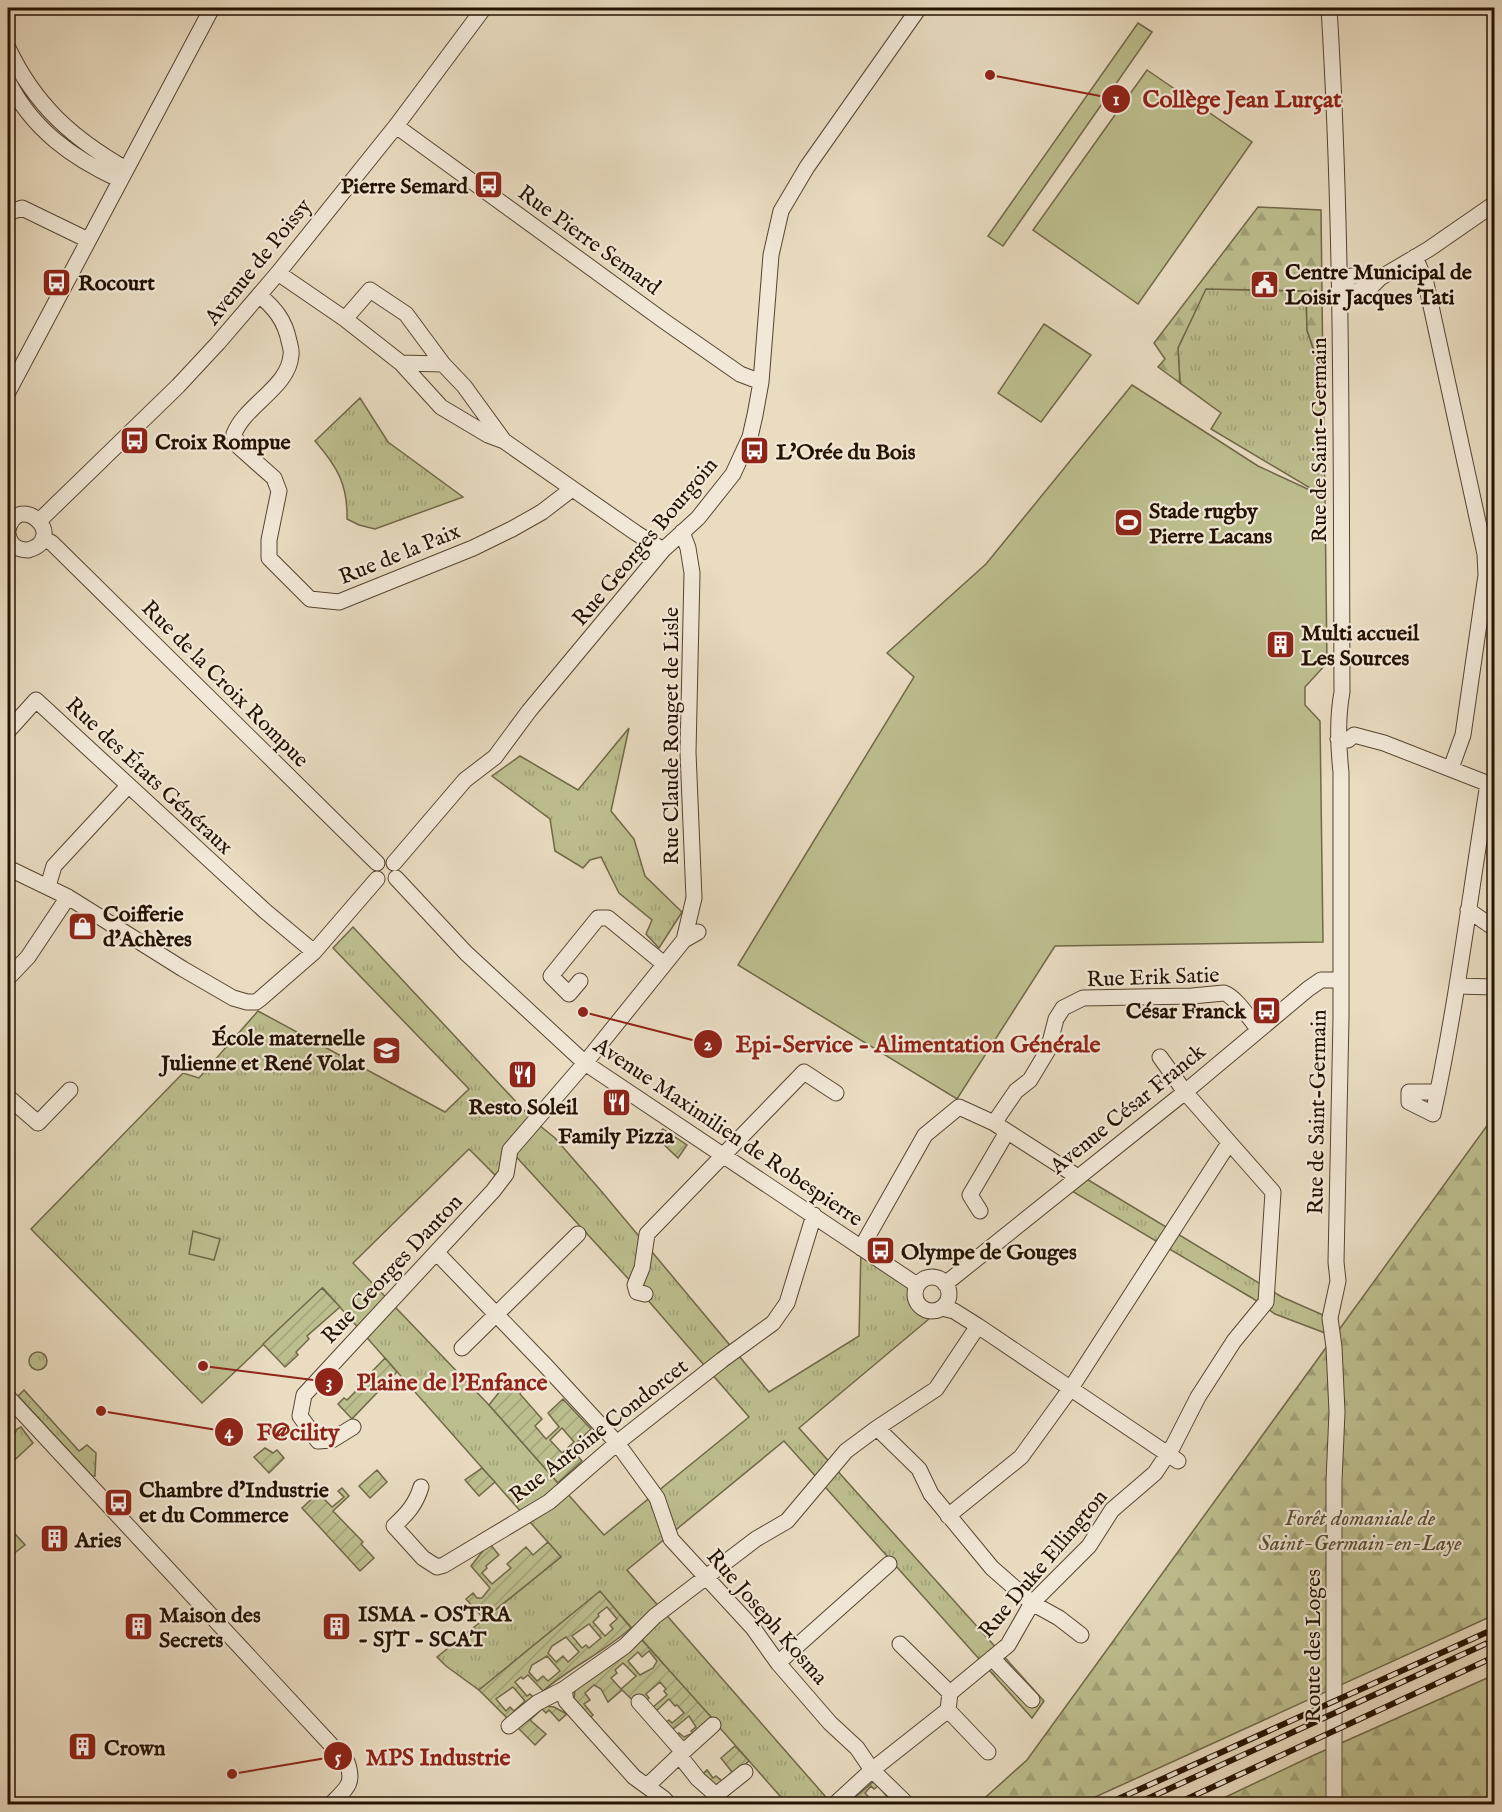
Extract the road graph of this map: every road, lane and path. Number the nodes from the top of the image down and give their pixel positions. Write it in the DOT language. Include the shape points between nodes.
graph roads {
  1 [pos="212,8"];
  2 [pos="484,8"];
  3 [pos="919,8"];
  4 [pos="1329,8"];
  5 [pos="8,48"];
  6 [pos="8,81"];
  7 [pos="396,126"];
  8 [pos="123,174"];
  9 [pos="1494,204"];
  10 [pos="8,213"];
  11 [pos="88,240"];
  12 [pos="1415,257"];
  13 [pos="278,273"];
  14 [pos="1340,284"];
  15 [pos="259,296"];
  16 [pos="345,319"];
  17 [pos="401,363"];
  18 [pos="443,363"];
  19 [pos="761,382"];
  20 [pos="8,392"];
  21 [pos="504,441"];
  22 [pos="572,489"];
  23 [pos="39,520"];
  24 [pos="682,532"];
  25 [pos="9,537"];
  26 [pos="43,538"];
  27 [pos="663,550"];
  28 [pos="8,731"];
  29 [pos="1343,740"];
  30 [pos="1451,768"];
  31 [pos="1491,785"];
  32 [pos="128,786"];
  33 [pos="377,863"];
  34 [pos="8,868"];
  35 [pos="395,871"];
  36 [pos="377,879"];
  37 [pos="48,886"];
  38 [pos="68,897"];
  39 [pos="1468,910"];
  40 [pos="1494,928"];
  41 [pos="314,952"];
  42 [pos="664,964"];
  43 [pos="8,978"];
  44 [pos="1341,980"];
  45 [pos="580,981"];
  46 [pos="1457,986"];
  47 [pos="1494,987"];
  48 [pos="1258,1029"];
  49 [pos="1161,1058"];
  50 [pos="585,1063"];
  51 [pos="70,1090"];
  52 [pos="1185,1092"];
  53 [pos="1438,1092"];
  54 [pos="836,1094"];
  55 [pos="8,1097"];
  56 [pos="994,1123"];
  57 [pos="1007,1132"];
  58 [pos="1229,1143"];
  59 [pos="723,1155"];
  60 [pos="1078,1177"];
  61 [pos="980,1211"];
  62 [pos="814,1215"];
  63 [pos="578,1234"];
  64 [pos="861,1248"];
  65 [pos="437,1253"];
  66 [pos="945,1284"];
  67 [pos="917,1285"];
  68 [pos="645,1294"];
  69 [pos="942,1308"];
  70 [pos="495,1313"];
  71 [pos="978,1326"];
  72 [pos="462,1348"];
  73 [pos="1071,1388"];
  74 [pos="8,1397"];
  75 [pos="353,1426"];
  76 [pos="877,1428"];
  77 [pos="617,1443"];
  78 [pos="1336,1452"];
  79 [pos="1173,1458"];
  80 [pos="422,1487"];
  81 [pos="948,1516"];
  82 [pos="889,1564"];
  83 [pos="705,1576"];
  84 [pos="1032,1603"];
  85 [pos="1080,1635"];
  86 [pos="900,1644"];
  87 [pos="992,1658"];
  88 [pos="778,1663"];
  89 [pos="564,1689"];
  90 [pos="950,1693"];
  91 [pos="1032,1700"];
  92 [pos="639,1701"];
  93 [pos="948,1710"];
  94 [pos="713,1725"];
  95 [pos="509,1726"];
  96 [pos="988,1752"];
  97 [pos="681,1753"];
  98 [pos="872,1770"];
  99 [pos="745,1772"];
  100 [pos="647,1786"];
  101 [pos="906,1803"];
  102 [pos="331,1804"];
  103 [pos="669,1804"];
  104 [pos="835,1804"];
  105 [pos="1334,1804"];
  1 -- 8 [label="street"];
  2 -- 7 [label="street, Avenue de Poissy"];
  3 -- 19 [label="street, Rue Georges Bourgoin" via="807,167 781,211 771,255"];
  4 -- 14 [label="street, Rue de Saint-Germain"];
  5 -- 8 [label="street" via="30,89 46,109"];
  6 -- 8 [label="street" via="45,134 95,169"];
  7 -- 13 [label="street, Avenue de Poissy"];
  7 -- 19 [label="street, Rue Pierre Semard" via="664,321 740,374"];
  8 -- 11 [label="street"];
  9 -- 12 [label="street"];
  10 -- 11 [label="street" via="22,208"];
  11 -- 20 [label="street"];
  12 -- 14 [label="street" via="1380,278 1352,276"];
  12 -- 30 [label="street" via="1426,283 1485,554 1486,575 1463,735"];
  13 -- 15 [label="street, Avenue de Poissy"];
  13 -- 16 [label="street"];
  14 -- 29 [label="street, Rue de Saint-Germain" via="1339,709"];
  15 -- 22 [label="street, Rue de la Paix" via="286,326 291,355 285,373 238,422 234,434 240,447 274,478 279,491 269,558 310,599 339,602 473,548 542,512"];
  15 -- 23 [label="street, Avenue de Poissy" via="178,386"];
  16 -- 17 [label="street"];
  16 -- 18 [label="street" via="370,290 406,315"];
  17 -- 18 [label="street"];
  17 -- 21 [label="street" via="441,407"];
  18 -- 21 [label="street"];
  19 -- 24 [label="street, Rue Georges Bourgoin" via="750,437 733,474"];
  21 -- 22 [label="street"];
  22 -- 27 [label="street"];
  23 -- 25 [label="street" via="21,514"];
  23 -- 26 [label="street"];
  24 -- 27 [label="street, Rue Georges Bourgoin"];
  24 -- 42 [label="street, Rue Claude Rouget de Lisle" via="692,573 688,752 694,898 691,936"];
  25 -- 26 [label="street" via="21,550 34,548"];
  26 -- 33 [label="street, Rue de la Croix Rompue"];
  27 -- 35 [label="street, Rue Georges Bourgoin" via="495,757 465,780"];
  28 -- 32 [label="street, Rue des États Généraux" via="36,700"];
  29 -- 30 [label="street" via="1353,735 1384,743"];
  29 -- 44 [label="street, Rue de Saint-Germain" via="1348,753 1341,772"];
  30 -- 31 [label="street"];
  31 -- 39 [label="street"];
  32 -- 37 [label="street" via="54,866"];
  32 -- 41 [label="street, Rue des États Généraux"];
  33 -- 35 [label="street" via="388,860"];
  33 -- 36 [label="street"];
  34 -- 37 [label="street"];
  35 -- 36 [label="street" via="389,883"];
  35 -- 50 [label="street, Avenue Maximilien de Robespierre" via="466,953"];
  36 -- 41 [label="street"];
  37 -- 38 [label="street"];
  38 -- 41 [label="street" via="233,998 252,1003"];
  38 -- 43 [label="street" via="28,957"];
  39 -- 40 [label="street"];
  39 -- 46 [label="street"];
  42 -- 45 [label="street" via="608,918 598,918 551,976 569,994"];
  42 -- 50 [label="street"];
  44 -- 48 [label="street, Avenue César Franck" via="1321,980"];
  44 -- 78 [label="street, Rue de Saint-Germain" via="1338,1281 1330,1318"];
  46 -- 47 [label="street"];
  46 -- 53 [label="street"];
  48 -- 52 [label="street, Avenue César Franck"];
  48 -- 56 [label="street, Rue Erik Satie" via="1224,993 1083,998 1063,1008 1048,1050 1030,1080 1016,1091"];
  49 -- 52 [label="street, Rue Duke Ellington"];
  50 -- 59 [label="street, Avenue Maximilien de Robespierre"];
  50 -- 65 [label="street, Rue Georges Danton" via="510,1149 506,1174"];
  51 -- 55 [label="street" via="38,1123"];
  52 -- 58 [label="street, Rue Duke Ellington"];
  52 -- 60 [label="street, Avenue César Franck"];
  53 -- 53 [label="street" via="1409,1092 1409,1102 1433,1114"];
  54 -- 59 [label="street" via="804,1072"];
  56 -- 57 [label="street"];
  56 -- 64 [label="street" via="959,1107 925,1135"];
  57 -- 60 [label="street"];
  57 -- 61 [label="street" via="970,1195"];
  58 -- 73 [label="street"];
  58 -- 79 [label="street, Rue Duke Ellington" via="1273,1192 1266,1302 1234,1341 1198,1397"];
  59 -- 62 [label="street, Avenue Maximilien de Robespierre"];
  59 -- 68 [label="street" via="648,1234 635,1285 637,1292"];
  60 -- 66 [label="street, Avenue César Franck"];
  62 -- 64 [label="street, Avenue Maximilien de Robespierre"];
  62 -- 77 [label="street, Rue Antoine Condorcet" via="787,1303 773,1323"];
  63 -- 70 [label="street"];
  64 -- 67 [label="street, Avenue Maximilien de Robespierre"];
  65 -- 70 [label="street, Rue Joseph Kosma"];
  65 -- 75 [label="street, Rue Georges Danton" via="304,1395 300,1416 318,1441 332,1440"];
  66 -- 67 [label="street" via="931,1277"];
  66 -- 69 [label="street" via="949,1294"];
  67 -- 69 [label="street" via="914,1294 919,1305 928,1311"];
  69 -- 71 [label="street"];
  70 -- 72 [label="street"];
  70 -- 77 [label="street, Rue Joseph Kosma"];
  71 -- 73 [label="street"];
  71 -- 76 [label="street" via="936,1389"];
  73 -- 79 [label="street"];
  73 -- 81 [label="street" via="1022,1457"];
  74 -- 102 [label="street" via="347,1762 352,1775 350,1784"];
  76 -- 81 [label="street" via="919,1469"];
  76 -- 83 [label="street" via="846,1451 787,1521"];
  77 -- 80 [label="street, Rue Antoine Condorcet" via="549,1502 437,1567 423,1558 394,1526 417,1502"];
  77 -- 83 [label="street, Rue Joseph Kosma" via="657,1498 671,1539"];
  78 -- 105 [label="street, Route des Loges"];
  79 -- 84 [label="street, Rue Duke Ellington" via="1112,1510 1089,1546"];
  81 -- 84 [label="street" via="992,1568"];
  82 -- 88 [label="street"];
  83 -- 88 [label="street, Rue Joseph Kosma" via="753,1628"];
  83 -- 89 [label="street" via="625,1646"];
  84 -- 85 [label="street"];
  84 -- 87 [label="street, Rue Duke Ellington" via="1008,1645"];
  86 -- 90 [label="street"];
  87 -- 90 [label="street, Rue Duke Ellington"];
  87 -- 91 [label="street"];
  88 -- 98 [label="street, Rue Joseph Kosma" via="857,1748"];
  89 -- 95 [label="street" via="537,1703"];
  89 -- 100 [label="street" via="566,1701 634,1777"];
  90 -- 93 [label="street"];
  92 -- 97 [label="street"];
  93 -- 96 [label="street"];
  93 -- 98 [label="street"];
  94 -- 97 [label="street"];
  97 -- 99 [label="street" via="698,1779 716,1796"];
  97 -- 100 [label="street"];
  98 -- 101 [label="street, Rue Joseph Kosma"];
  98 -- 104 [label="street"];
  100 -- 103 [label="street"];
}
